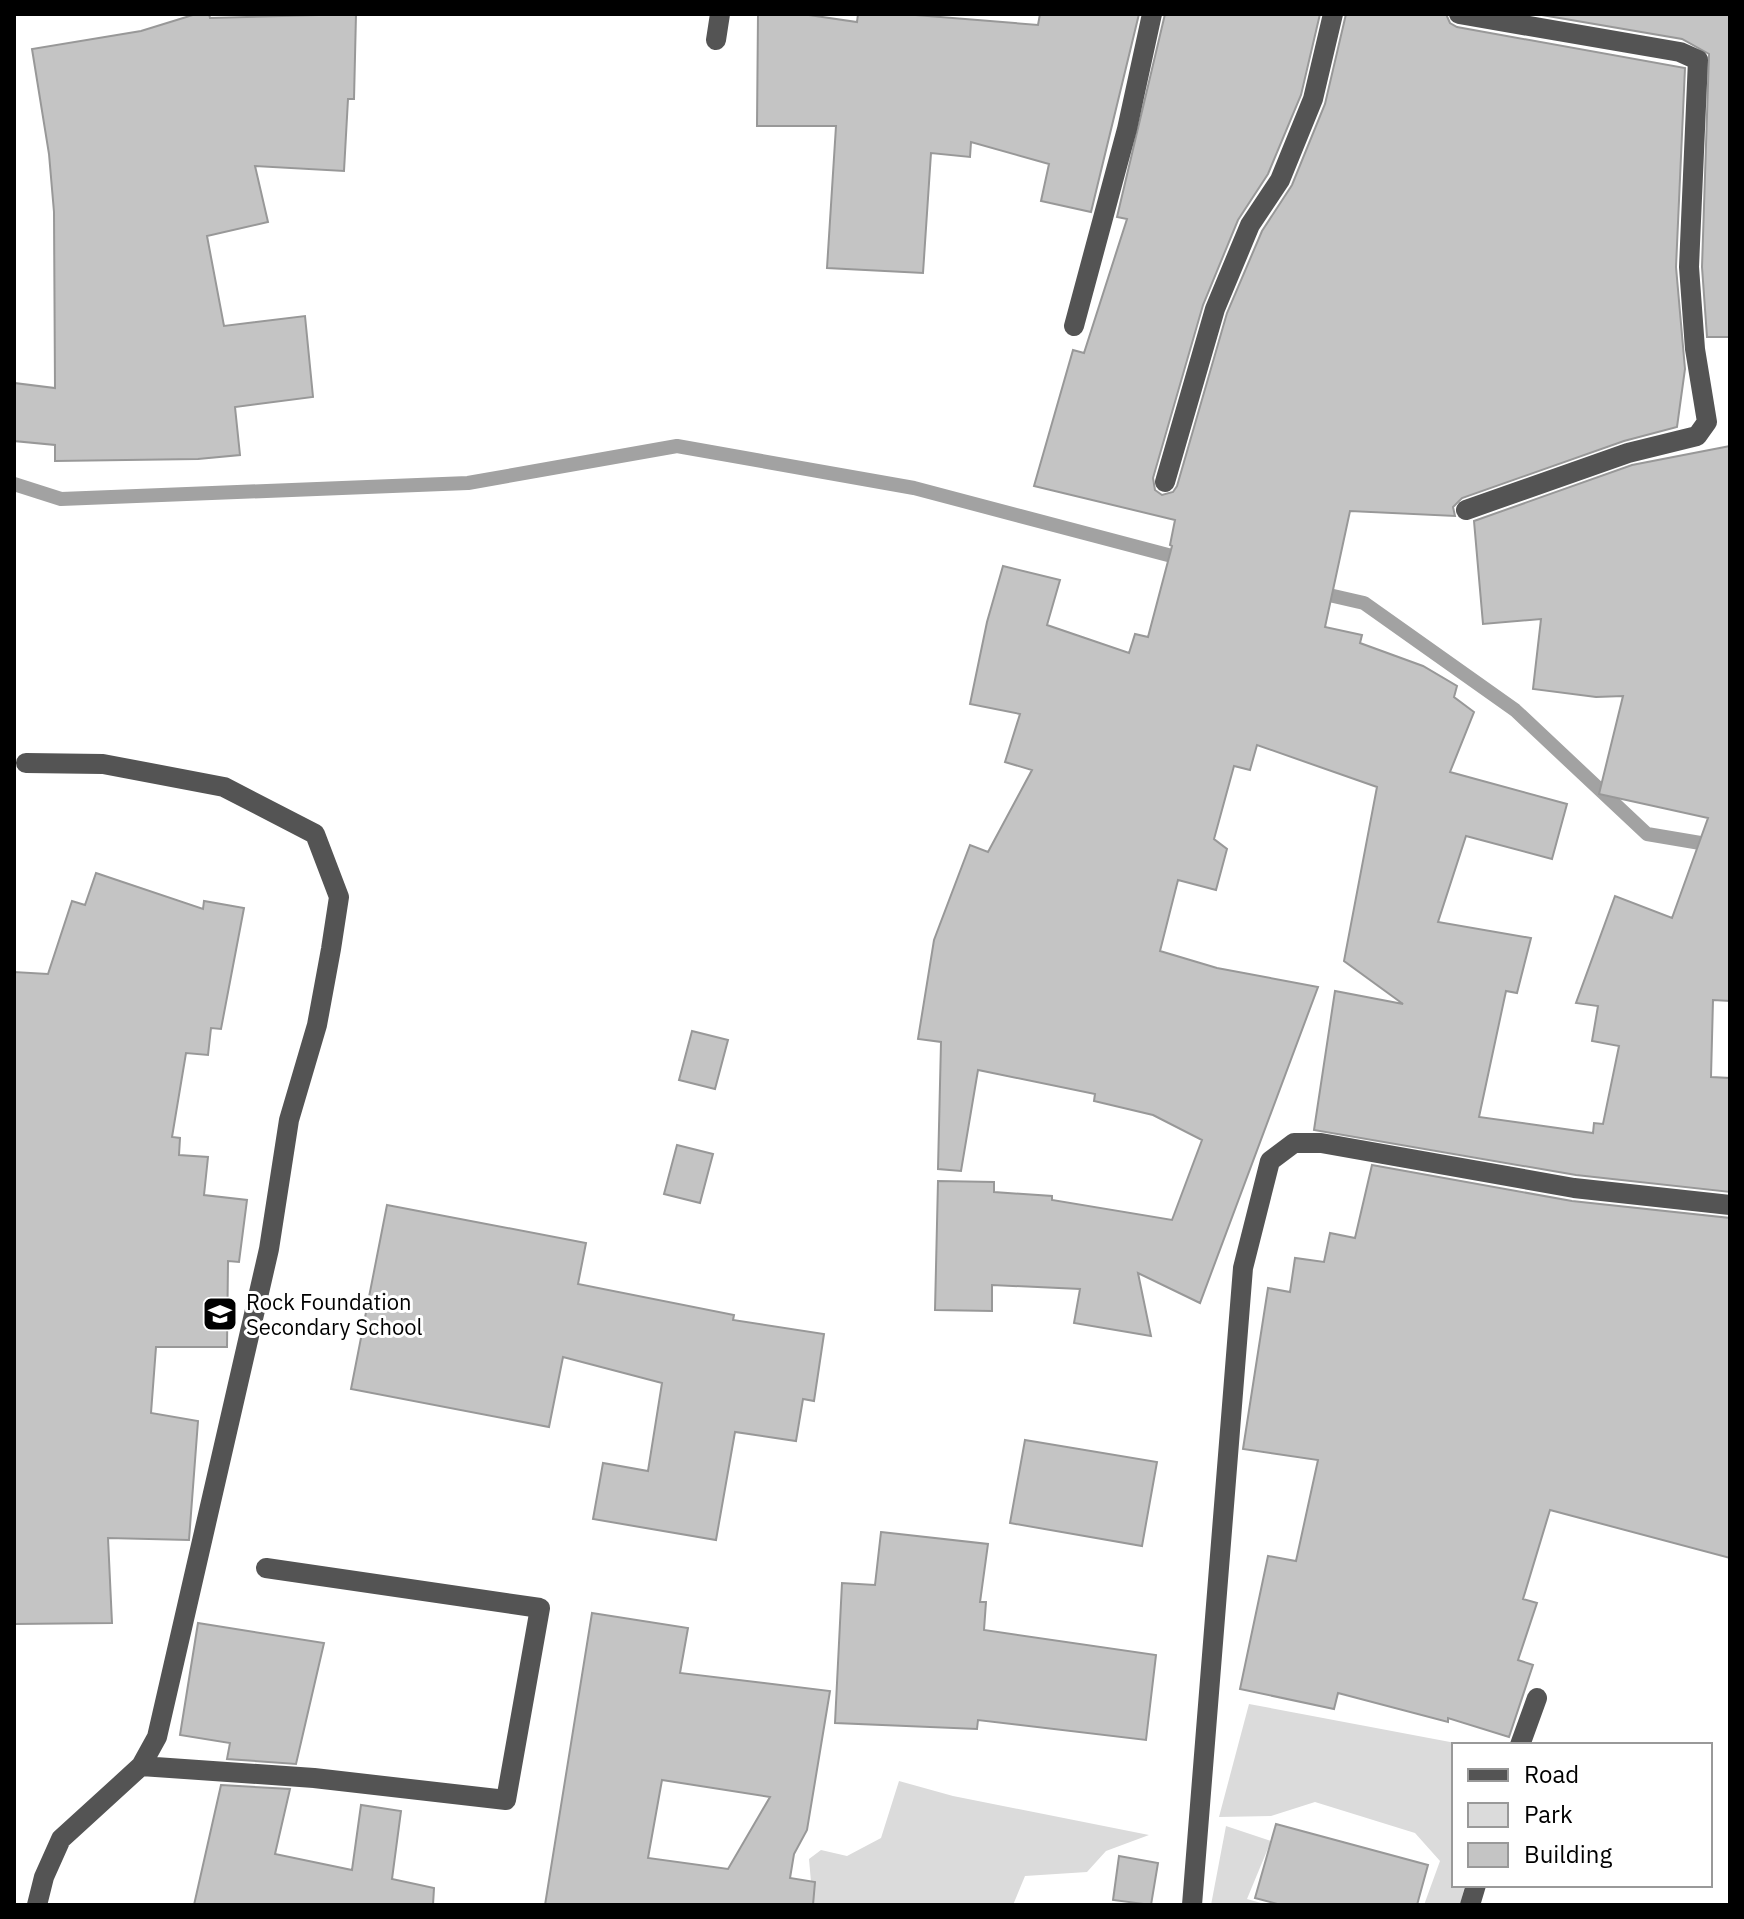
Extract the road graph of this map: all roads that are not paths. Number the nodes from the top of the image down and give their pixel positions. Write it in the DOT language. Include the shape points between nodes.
graph roads {
  1 [pos="720,14"];
  2 [pos="1152,14"];
  3 [pos="1333,14"];
  4 [pos="1459,14"];
  5 [pos="716,40"];
  6 [pos="1074,326"];
  7 [pos="1165,482"];
  8 [pos="1466,510"];
  9 [pos="26,763"];
  10 [pos="1730,1205"];
  11 [pos="266,1568"];
  12 [pos="1537,1698"];
  13 [pos="1521,1743"];
  14 [pos="141,1766"];
  15 [pos="37,1905"];
  16 [pos="1192,1905"];
  1 -- 5 [label="street"];
  2 -- 6 [label="street"];
  3 -- 7 [label="street" via="1313,99 1280,180 1250,225 1215,309"];
  4 -- 8 [label="street" via="1680,52 1698,60 1689,267 1707,422 1697,436 1628,453"];
  9 -- 14 [label="street" via="103,764 224,787 315,834 339,897 317,1025 289,1120 269,1249 157,1737"];
  10 -- 16 [label="street" via="1574,1188 1321,1143 1294,1143 1270,1161 1243,1268"];
  11 -- 14 [label="street" via="540,1608 506,1800 314,1778"];
  12 -- 13 [label="street"];
  14 -- 15 [label="street" via="61,1839"];
}
